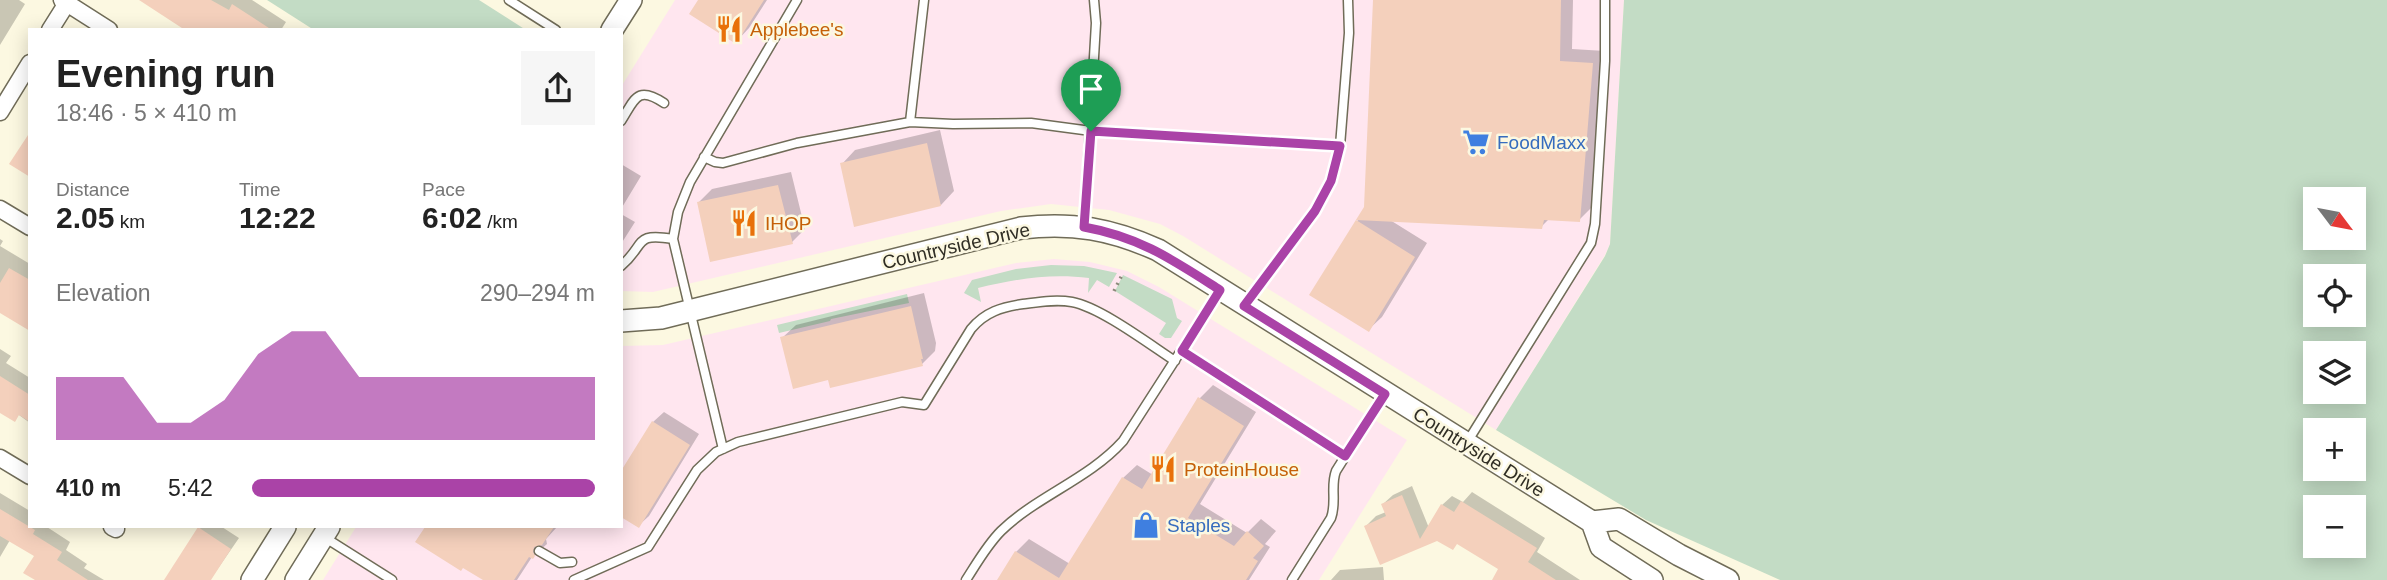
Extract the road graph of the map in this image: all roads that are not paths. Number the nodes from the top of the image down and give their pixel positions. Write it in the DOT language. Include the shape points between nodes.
graph roads {
  1 [pos="509,0"];
  2 [pos="631,0"];
  3 [pos="797,0"];
  4 [pos="924,0"];
  5 [pos="1094,0"];
  6 [pos="1348,0"];
  7 [pos="1605,0"];
  8 [pos="64,1"];
  9 [pos="51,28"];
  10 [pos="106,28"];
  11 [pos="553,28"];
  12 [pos="613,28"];
  13 [pos="28,67"];
  14 [pos="664,103"];
  15 [pos="0,112"];
  16 [pos="623,118"];
  17 [pos="910,122"];
  18 [pos="1091,131"];
  19 [pos="1340,146"];
  20 [pos="704,157"];
  21 [pos="0,209"];
  22 [pos="28,226"];
  23 [pos="1084,227"];
  24 [pos="673,239"];
  25 [pos="623,264"];
  26 [pos="1220,290"];
  27 [pos="1244,306"];
  28 [pos="691,310"];
  29 [pos="623,321"];
  30 [pos="1182,351"];
  31 [pos="1175,361"];
  32 [pos="1385,394"];
  33 [pos="1466,444"];
  34 [pos="723,449"];
  35 [pos="1345,456"];
  36 [pos="0,458"];
  37 [pos="28,475"];
  38 [pos="1592,523"];
  39 [pos="284,528"];
  40 [pos="326,532"];
  41 [pos="539,551"];
  42 [pos="572,562"];
  43 [pos="252,580"];
  44 [pos="296,580"];
  45 [pos="392,580"];
  46 [pos="574,580"];
  47 [pos="967,580"];
  48 [pos="1292,580"];
  49 [pos="1652,580"];
  50 [pos="1728,580"];
  1 -- 11 [label="lane"];
  2 -- 12 [label="street"];
  3 -- 20 [label="lane"];
  4 -- 17 [label="lane"];
  5 -- 18 [label="lane"];
  6 -- 19 [label="lane"];
  7 -- 33 [label="lane" via="1591,243"];
  8 -- 9 [label="street"];
  8 -- 10 [label="street"];
  13 -- 15 [label="street"];
  14 -- 16 [label="lane" via="644,93"];
  17 -- 18 [label="lane" via="1031,123"];
  17 -- 20 [label="lane" via="723,163"];
  18 -- 19 [label="lane"];
  18 -- 23 [label="lane"];
  19 -- 27 [label="lane" via="1331,181 1315,211"];
  20 -- 24 [label="lane" via="678,212"];
  21 -- 22 [label="street"];
  23 -- 26 [label="street, Countryside Drive" via="1110,231 1158,250"];
  23 -- 28 [label="street, Countryside Drive" via="1021,228"];
  24 -- 25 [label="lane" via="645,237"];
  24 -- 28 [label="lane"];
  26 -- 27 [label="street, Countryside Drive"];
  26 -- 30 [label="lane"];
  27 -- 32 [label="street, Countryside Drive"];
  28 -- 29 [label="street, Countryside Drive"];
  28 -- 34 [label="lane"];
  30 -- 31 [label="lane"];
  30 -- 35 [label="lane"];
  31 -- 34 [label="lane" via="1084,305 1055,301 1017,305 979,319 924,405 890,405"];
  31 -- 47 [label="lane" via="1114,451 1009,523 990,542"];
  32 -- 33 [label="street, Countryside Drive"];
  32 -- 35 [label="lane"];
  33 -- 38 [label="street, Countryside Drive"];
  34 -- 46 [label="lane" via="697,470 648,547"];
  35 -- 48 [label="lane" via="1334,477 1331,518"];
  36 -- 37 [label="street"];
  38 -- 49 [label="street, Countryside Drive" via="1601,547"];
  38 -- 50 [label="street" via="1619,519"];
  39 -- 43 [label="street"];
  40 -- 44 [label="street"];
  40 -- 45 [label="lane"];
  41 -- 42 [label="lane" via="560,563"];
}
